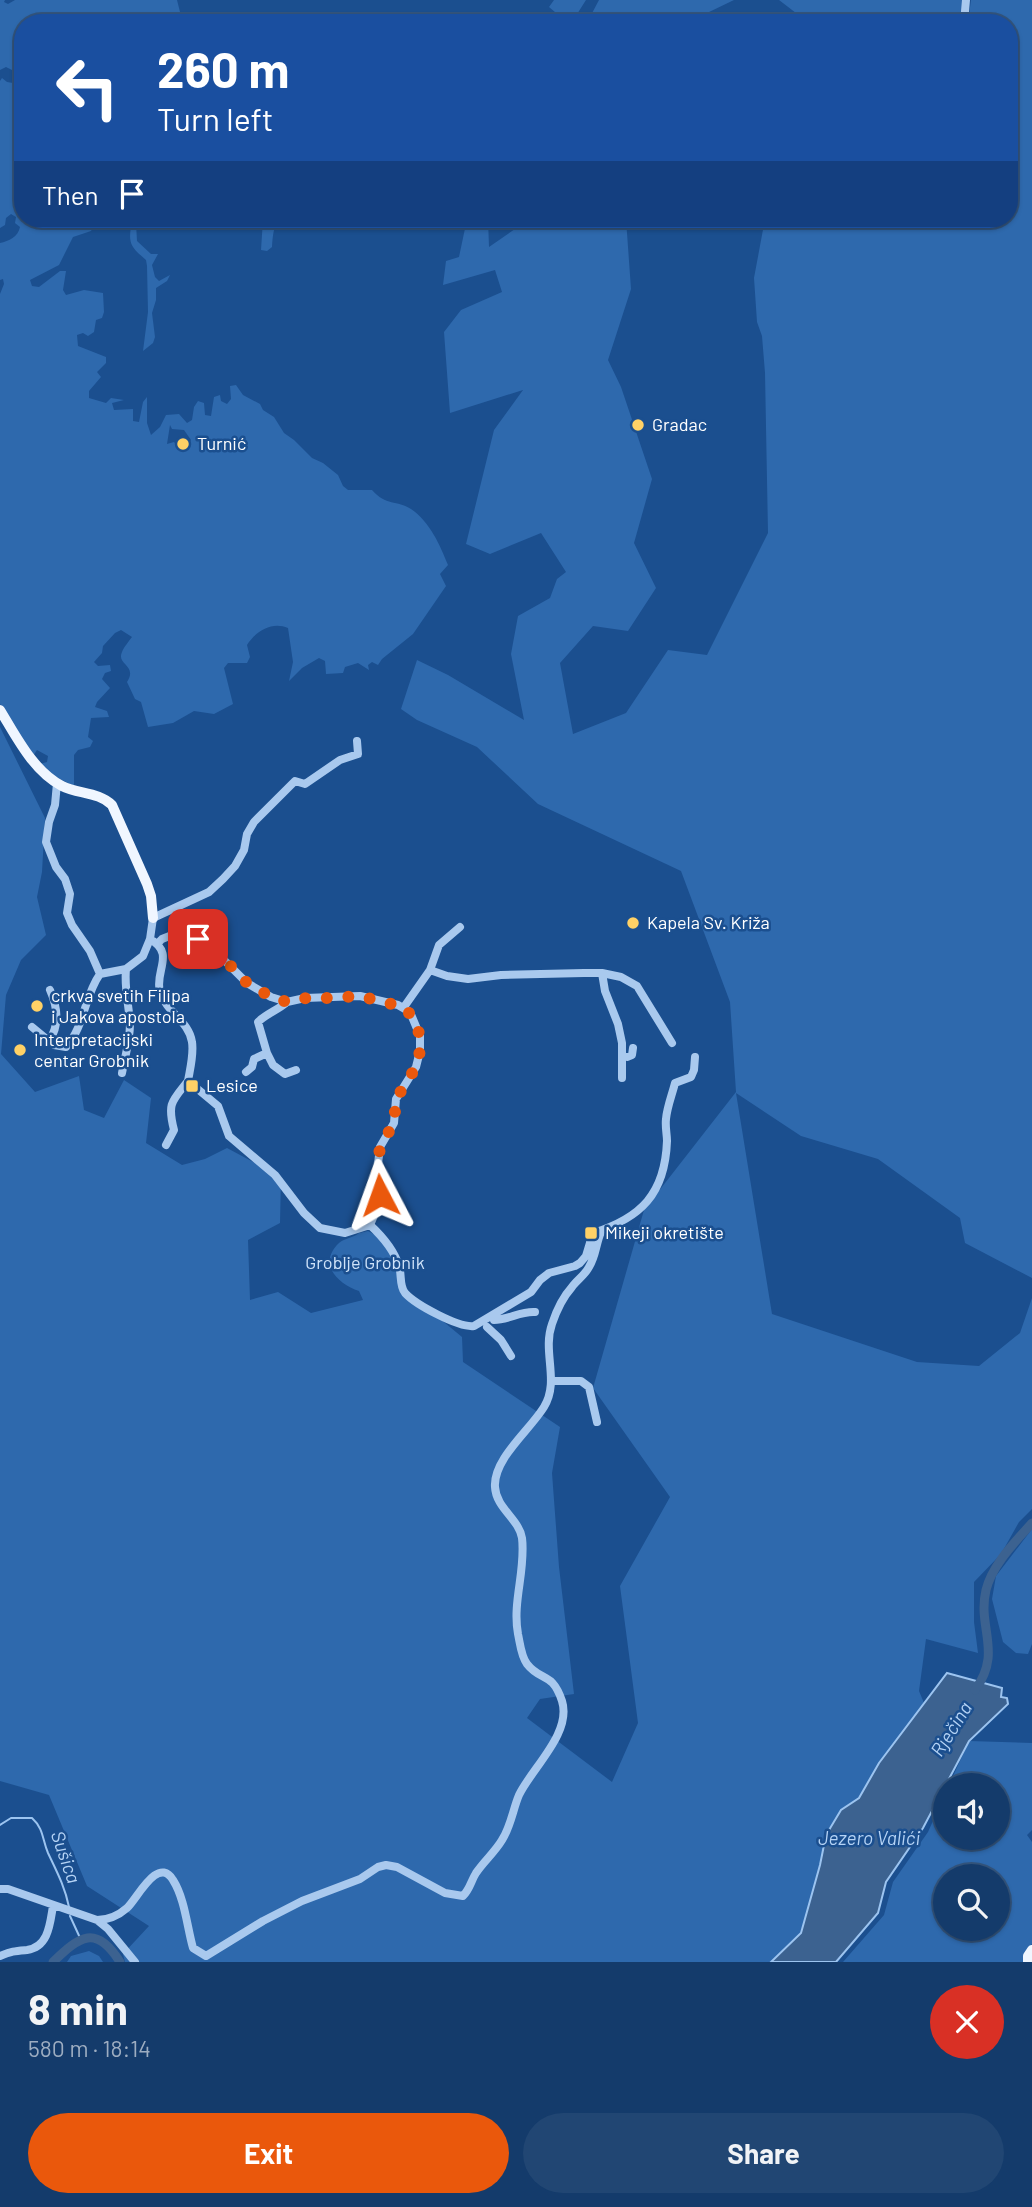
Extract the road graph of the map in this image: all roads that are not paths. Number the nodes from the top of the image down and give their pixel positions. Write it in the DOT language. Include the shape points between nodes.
graph roads {
  1 [pos="0,710"];
  2 [pos="357,741"];
  3 [pos="57,783"];
  4 [pos="153,918"];
  5 [pos="460,927"];
  6 [pos="154,941"];
  7 [pos="126,969"];
  8 [pos="430,970"];
  9 [pos="602,973"];
  10 [pos="100,974"];
  11 [pos="50,990"];
  12 [pos="287,1002"];
  13 [pos="404,1007"];
  14 [pos="32,1027"];
  15 [pos="49,1041"];
  16 [pos="672,1043"];
  17 [pos="633,1048"];
  18 [pos="267,1053"];
  19 [pos="623,1055"];
  20 [pos="695,1057"];
  21 [pos="296,1070"];
  22 [pos="246,1072"];
  23 [pos="122,1073"];
  24 [pos="622,1078"];
  25 [pos="188,1081"];
  26 [pos="166,1145"];
  27 [pos="370,1226"];
  28 [pos="601,1232"];
  29 [pos="507,1306"];
  30 [pos="535,1312"];
  31 [pos="491,1324"];
  32 [pos="474,1326"];
  33 [pos="511,1356"];
  34 [pos="552,1381"];
  35 [pos="597,1422"];
  36 [pos="0,1889"];
  37 [pos="58,1907"];
  38 [pos="97,1920"];
  39 [pos="1032,1950"];
  40 [pos="0,1956"];
  41 [pos="135,1962"];
  42 [pos="1028,1962"];
  1 -- 3 [label="main road" via="40,769"];
  2 -- 4 [label="street" via="358,754 340,760 305,784 295,781 254,822 234,866 209,891"];
  3 -- 4 [label="main road" via="112,805 147,884"];
  3 -- 10 [label="street" via="46,842 65,879 67,913"];
  4 -- 6 [label="street"];
  5 -- 8 [label="street" via="439,945"];
  6 -- 7 [label="street"];
  6 -- 12 [label="street" via="184,934 198,939 247,983"];
  6 -- 25 [label="street" via="164,957 161,995 189,1030 193,1045"];
  7 -- 10 [label="street"];
  7 -- 23 [label="street" via="130,1023"];
  8 -- 9 [label="street" via="468,979"];
  8 -- 13 [label="street"];
  9 -- 16 [label="street" via="637,986"];
  9 -- 19 [label="street"];
  10 -- 15 [label="street" via="70,1043 64,1047"];
  11 -- 15 [label="street" via="57,1024"];
  12 -- 13 [label="street" via="360,996"];
  12 -- 18 [label="street" via="258,1022"];
  13 -- 27 [label="street" via="414,1019 420,1051 416,1067 396,1099 394,1123 380,1147 379,1204"];
  14 -- 15 [label="street"];
  17 -- 19 [label="street" via="632,1055"];
  18 -- 21 [label="street" via="285,1074"];
  18 -- 22 [label="street" via="254,1059"];
  19 -- 24 [label="street"];
  20 -- 28 [label="street" via="691,1077 676,1083 666,1121 663,1171 654,1191 636,1213"];
  25 -- 26 [label="street" via="172,1101 169,1111 174,1130"];
  25 -- 27 [label="street" via="218,1106 229,1136 275,1175 320,1228 345,1233"];
  27 -- 32 [label="street" via="395,1256 405,1293 455,1323"];
  28 -- 29 [label="street" via="591,1236 580,1263 549,1273 531,1292"];
  28 -- 34 [label="street" via="590,1267 565,1297 550,1328"];
  29 -- 31 [label="street"];
  29 -- 32 [label="street"];
  30 -- 31 [label="street" via="524,1311"];
  31 -- 32 [label="street"];
  31 -- 33 [label="street"];
  34 -- 35 [label="street" via="585,1383"];
  34 -- 38 [label="street" via="544,1408 506,1457 494,1487 522,1538 517,1622 522,1654 555,1684 564,1717 519,1796 501,1843 476,1873 469,1890 463,1896 451,1896 406,1870 378,1867 360,1880 262,1921 206,1956 192,1948 179,1893 167,1874 153,1876 125,1910"];
  36 -- 37 [label="street"];
  37 -- 38 [label="street"];
  37 -- 40 [label="street" via="50,1931 38,1945"];
  38 -- 41 [label="street"];
  39 -- 42 [label="main road"];
}
